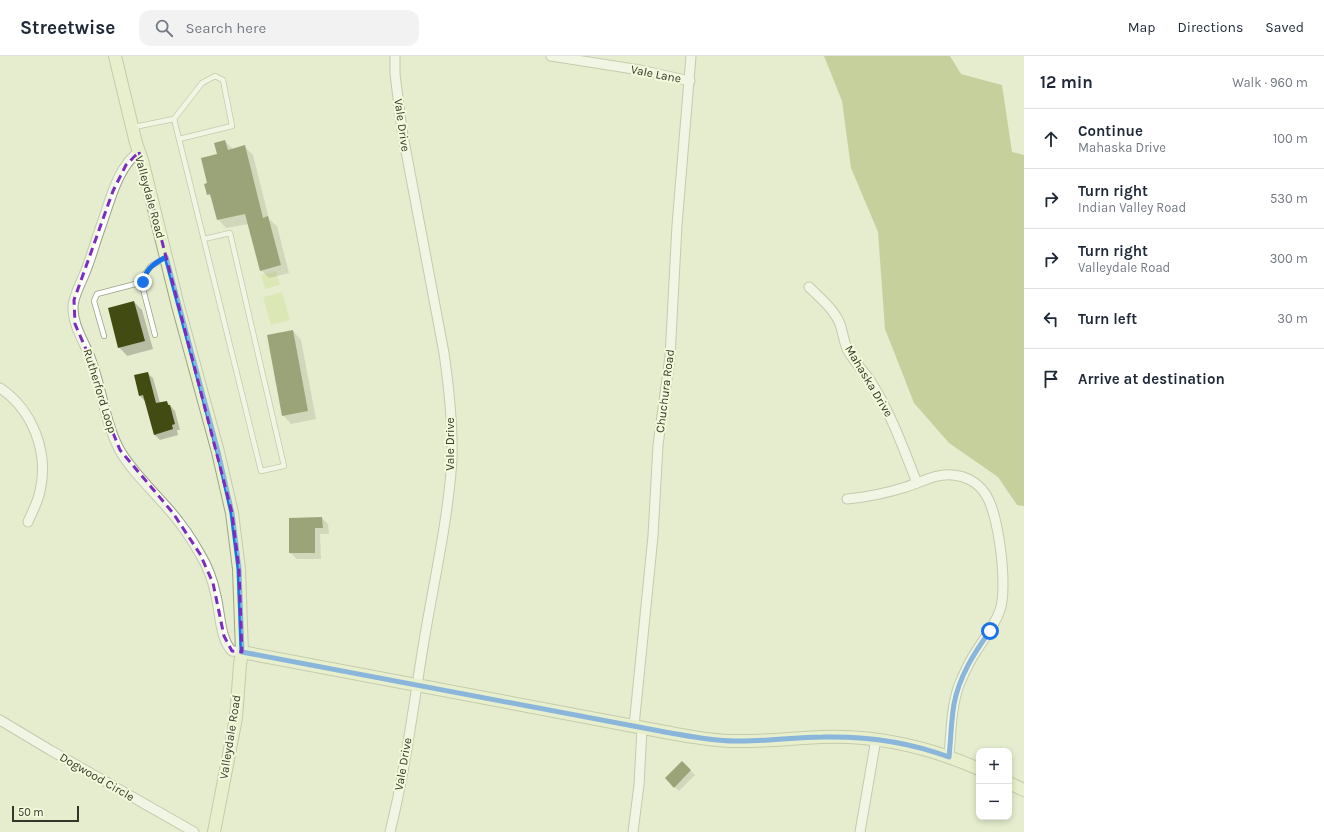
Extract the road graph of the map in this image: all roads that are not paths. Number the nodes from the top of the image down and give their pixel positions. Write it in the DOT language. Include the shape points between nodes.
graph roads {
  1 [pos="115,56"];
  2 [pos="395,56"];
  3 [pos="551,56"];
  4 [pos="691,56"];
  5 [pos="690,81"];
  6 [pos="174,119"];
  7 [pos="132,127"];
  8 [pos="179,139"];
  9 [pos="139,152"];
  10 [pos="204,239"];
  11 [pos="166,257"];
  12 [pos="143,282"];
  13 [pos="809,287"];
  14 [pos="155,335"];
  15 [pos="104,336"];
  16 [pos="0,388"];
  17 [pos="917,483"];
  18 [pos="847,499"];
  19 [pos="28,522"];
  20 [pos="242,652"];
  21 [pos="417,686"];
  22 [pos="0,720"];
  23 [pos="638,727"];
  24 [pos="876,739"];
  25 [pos="949,757"];
  26 [pos="976,768"];
  27 [pos="1011,784"];
  28 [pos="1024,790"];
  29 [pos="194,832"];
  30 [pos="214,832"];
  31 [pos="390,832"];
  32 [pos="633,832"];
  33 [pos="860,832"];
  1 -- 7 [label="main road, Valleydale Road"];
  2 -- 21 [label="street, Vale Drive" via="402,130 449,388 452,457 446,517"];
  3 -- 5 [label="street, Vale Lane"];
  4 -- 5 [label="street, Chuchura Road"];
  5 -- 23 [label="street, Chuchura Road" via="677,225 670,357 658,445"];
  6 -- 7 [label="lane"];
  6 -- 8 [label="lane"];
  6 -- 8 [label="lane" via="202,83 215,76 223,80 232,126"];
  7 -- 9 [label="main road, Valleydale Road"];
  8 -- 10 [label="lane"];
  9 -- 11 [label="main road, Valleydale Road"];
  9 -- 20 [label="street, Rutherford Loop" via="126,165 113,191 74,300 75,324 92,363 107,418 120,450 173,514 200,554 213,583 227,645 232,651"];
  10 -- 10 [label="lane" via="261,471 284,466 230,233"];
  11 -- 12 [label="lane" via="151,266 144,274"];
  11 -- 20 [label="main road, Valleydale Road" via="232,513 239,569"];
  12 -- 14 [label="lane"];
  12 -- 15 [label="lane" via="97,294 94,301"];
  13 -- 17 [label="street, Mahaska Drive" via="834,314 840,324 847,349 875,387 894,425"];
  16 -- 19 [label="street" via="26,416 41,450 43,464 40,492"];
  17 -- 18 [label="street" via="866,497"];
  17 -- 25 [label="street" via="943,475 953,475 965,478 980,488 990,501 1000,554 1003,589 1000,610 959,685 954,704"];
  20 -- 21 [label="main road"];
  20 -- 30 [label="main road, Valleydale Road" via="236,718"];
  21 -- 23 [label="main road"];
  21 -- 31 [label="street, Vale Drive"];
  22 -- 29 [label="street, Dogwood Circle"];
  23 -- 24 [label="main road" via="721,741 852,736"];
  23 -- 32 [label="street, Chuchura Road" via="639,785"];
  24 -- 25 [label="main road" via="918,747"];
  24 -- 33 [label="street"];
  25 -- 26 [label="main road"];
  27 -- 28 [label="main road"];
}
